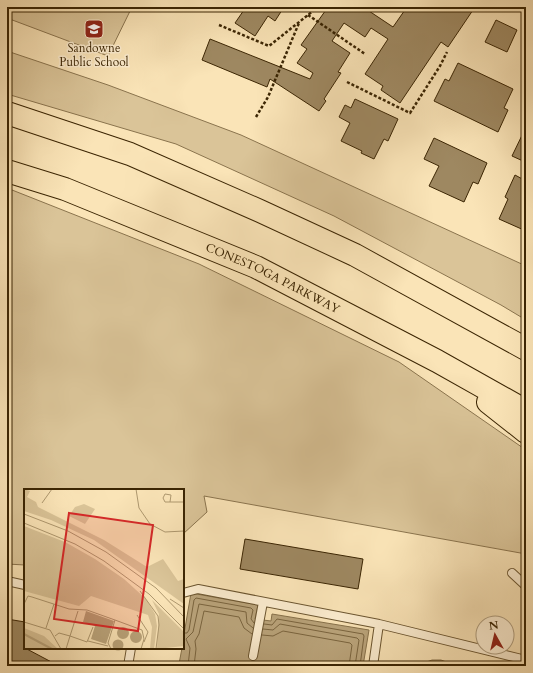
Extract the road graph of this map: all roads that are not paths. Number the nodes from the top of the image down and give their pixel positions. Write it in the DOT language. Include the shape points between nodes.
graph roads {
  1 [pos="7,113"];
  2 [pos="7,171"];
  3 [pos="526,349"];
  4 [pos="437,361"];
  5 [pos="526,411"];
  6 [pos="526,432"];
  7 [pos="512,573"];
  8 [pos="7,581"];
  9 [pos="24,585"];
  10 [pos="526,586"];
  11 [pos="184,593"];
  12 [pos="263,602"];
  13 [pos="379,624"];
  14 [pos="131,649"];
  15 [pos="253,656"];
  16 [pos="526,660"];
  17 [pos="128,666"];
  18 [pos="373,666"];
  1 -- 3 [label="highway" via="130,154 260,211 355,255"];
  2 -- 4 [label="highway, CONESTOGA PARKWAY" via="65,189 256,267"];
  4 -- 5 [label="highway, CONESTOGA PARKWAY"];
  4 -- 6 [label="highway"];
  7 -- 10 [label="lane"];
  8 -- 9 [label="lane"];
  11 -- 12 [label="lane" via="198,589"];
  12 -- 13 [label="lane"];
  12 -- 15 [label="lane"];
  13 -- 16 [label="lane"];
  13 -- 18 [label="lane"];
  14 -- 17 [label="lane"];
}
